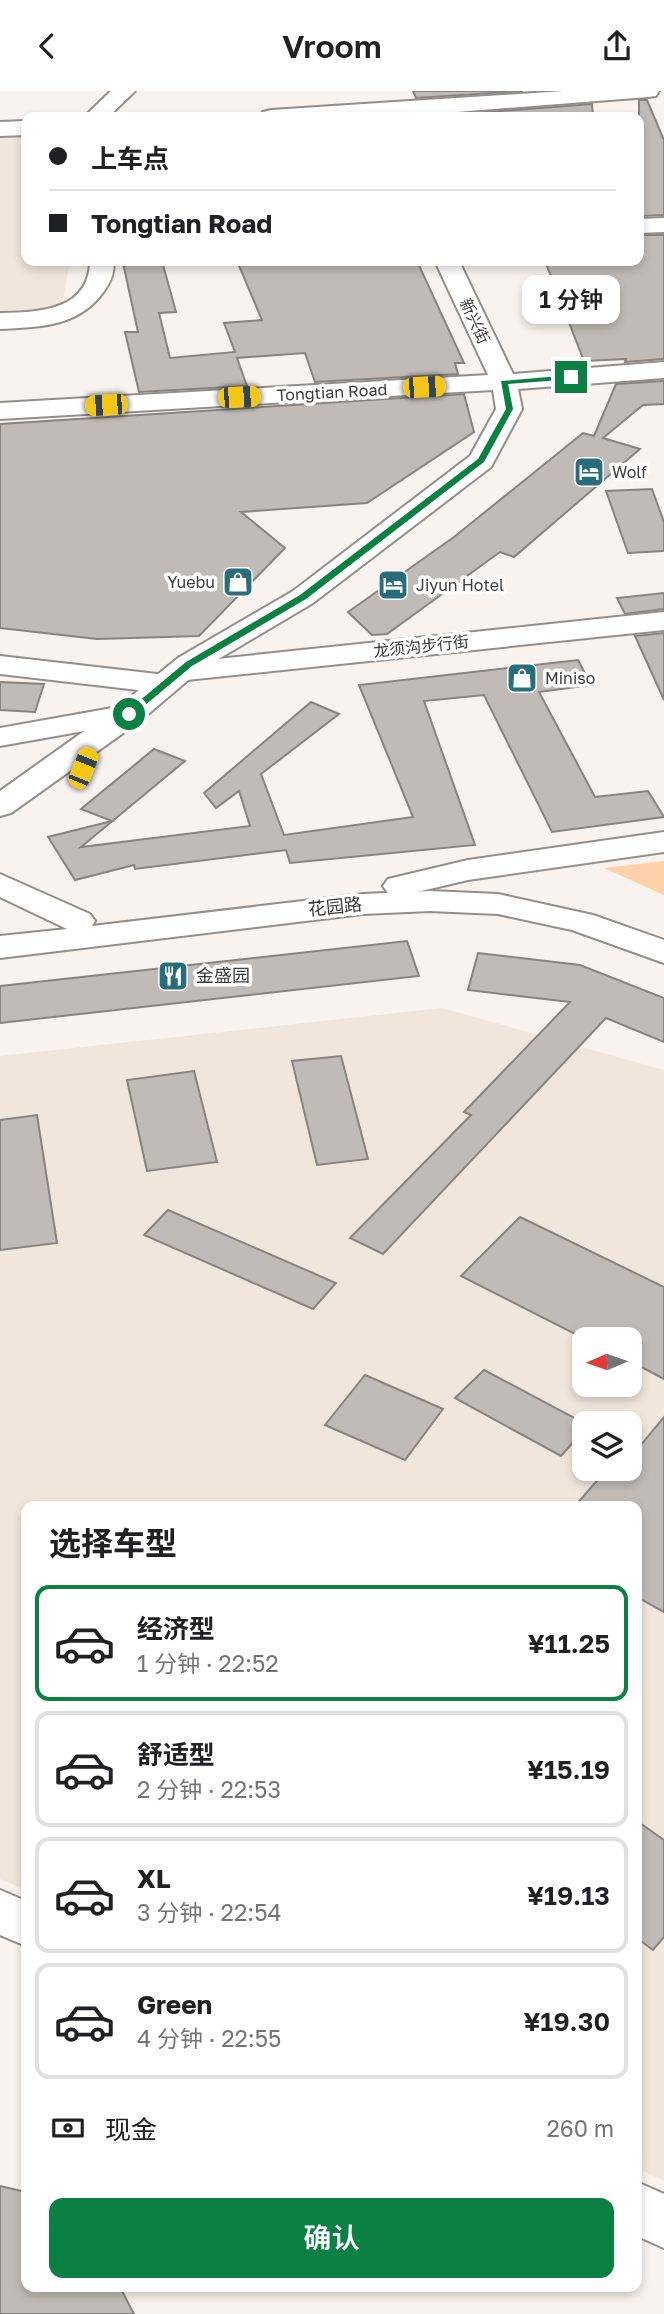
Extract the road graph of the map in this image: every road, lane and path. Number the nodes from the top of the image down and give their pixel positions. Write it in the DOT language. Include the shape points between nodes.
graph roads {
  1 [pos="124,91"];
  2 [pos="369,91"];
  3 [pos="648,91"];
  4 [pos="547,95"];
  5 [pos="101,112"];
  6 [pos="378,112"];
  7 [pos="404,112"];
  8 [pos="21,128"];
  9 [pos="0,129"];
  10 [pos="664,225"];
  11 [pos="644,226"];
  12 [pos="103,266"];
  13 [pos="449,266"];
  14 [pos="0,321"];
  15 [pos="664,370"];
  16 [pos="593,376"];
  17 [pos="504,382"];
  18 [pos="0,411"];
  19 [pos="481,461"];
  20 [pos="664,621"];
  21 [pos="0,665"];
  22 [pos="171,678"];
  23 [pos="129,714"];
  24 [pos="0,737"];
  25 [pos="96,738"];
  26 [pos="0,806"];
  27 [pos="0,830"];
  28 [pos="664,842"];
  29 [pos="0,884"];
  30 [pos="400,886"];
  31 [pos="78,921"];
  32 [pos="664,925"];
  33 [pos="0,929"];
  34 [pos="0,947"];
  35 [pos="664,952"];
  36 [pos="0,1912"];
  37 [pos="21,1922"];
  38 [pos="642,2211"];
  39 [pos="664,2222"];
  1 -- 5 [label="main road"];
  2 -- 6 [label="main road"];
  3 -- 4 [label="main road"];
  4 -- 7 [label="main road"];
  8 -- 9 [label="main road"];
  10 -- 11 [label="main road"];
  12 -- 14 [label="main road" via="92,294 60,315"];
  13 -- 17 [label="main road, 新兴街"];
  15 -- 16 [label="main road, Tongtian Road"];
  16 -- 17 [label="main road, Tongtian Road"];
  16 -- 19 [label="main road" via="557,392"];
  17 -- 18 [label="main road, Tongtian Road"];
  17 -- 19 [label="main road" via="509,409"];
  19 -- 22 [label="main road" via="303,597"];
  20 -- 22 [label="main road, 龙须沟步行街"];
  21 -- 22 [label="main road, 龙须沟步行街"];
  22 -- 23 [label="main road"];
  23 -- 24 [label="main road"];
  23 -- 25 [label="main road"];
  25 -- 26 [label="main road"];
  25 -- 27 [label="main road" via="83,768"];
  28 -- 30 [label="main road" via="468,870"];
  29 -- 31 [label="main road"];
  30 -- 31 [label="main road, 花园路"];
  30 -- 32 [label="main road, 花园路" via="526,891 606,906"];
  31 -- 33 [label="main road, 花园路"];
  34 -- 35 [label="main road, 花园路" via="363,904 430,901 498,904 569,919"];
  36 -- 37 [label="main road"];
  38 -- 39 [label="main road"];
}
